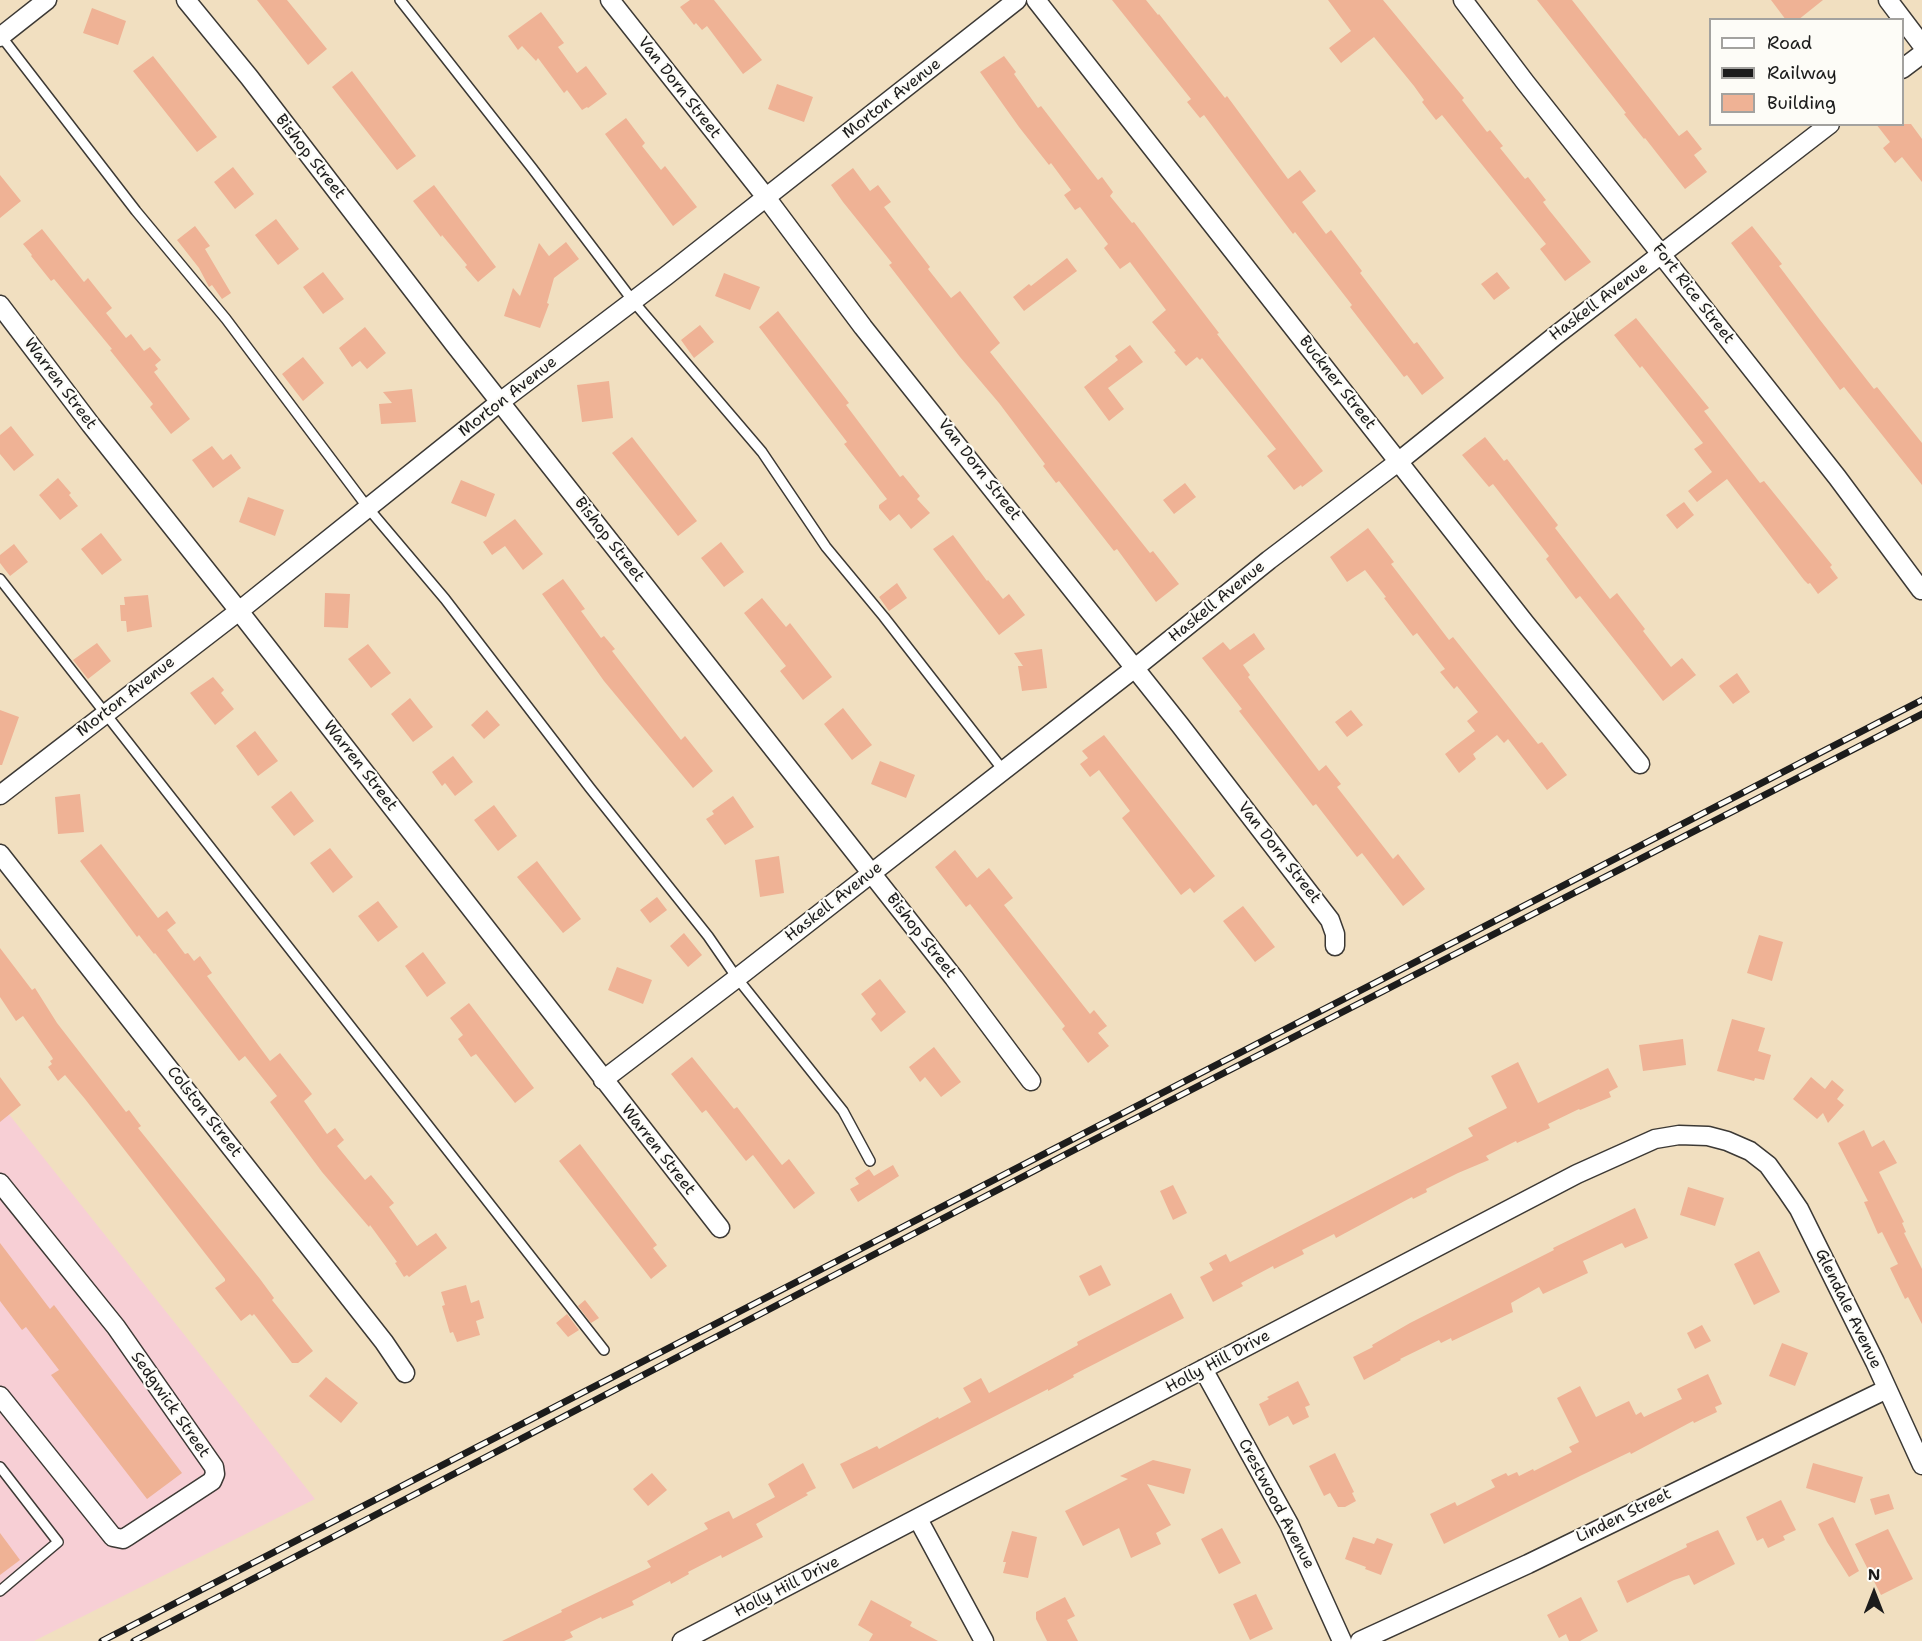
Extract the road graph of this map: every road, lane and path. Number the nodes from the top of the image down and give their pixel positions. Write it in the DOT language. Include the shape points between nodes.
graph roads {
  1 [pos="47,0"];
  2 [pos="186,0"];
  3 [pos="400,0"];
  4 [pos="610,0"];
  5 [pos="1017,0"];
  6 [pos="1036,0"];
  7 [pos="1463,0"];
  8 [pos="1888,0"];
  9 [pos="1902,18"];
  10 [pos="1904,21"];
  11 [pos="0,36"];
  12 [pos="1922,45"];
  13 [pos="1922,54"];
  14 [pos="1904,68"];
  15 [pos="1827,126"];
  16 [pos="765,196"];
  17 [pos="1662,255"];
  18 [pos="633,301"];
  19 [pos="0,305"];
  20 [pos="500,402"];
  21 [pos="1398,462"];
  22 [pos="369,508"];
  23 [pos="0,579"];
  24 [pos="1921,590"];
  25 [pos="239,611"];
  26 [pos="1135,668"];
  27 [pos="106,714"];
  28 [pos="1640,764"];
  29 [pos="1003,770"];
  30 [pos="0,795"];
  31 [pos="0,854"];
  32 [pos="871,873"];
  33 [pos="1335,946"];
  34 [pos="737,978"];
  35 [pos="603,1080"];
  36 [pos="1031,1081"];
  37 [pos="1762,1160"];
  38 [pos="870,1161"];
  39 [pos="0,1183"];
  40 [pos="720,1228"];
  41 [pos="604,1350"];
  42 [pos="1203,1370"];
  43 [pos="405,1373"];
  44 [pos="1887,1389"];
  45 [pos="0,1396"];
  46 [pos="1922,1465"];
  47 [pos="0,1467"];
  48 [pos="918,1519"];
  49 [pos="0,1591"];
  50 [pos="682,1641"];
  51 [pos="984,1641"];
  52 [pos="1342,1641"];
  53 [pos="1360,1641"];
  1 -- 11 [label="street"];
  2 -- 20 [label="street, Bishop Street"];
  3 -- 18 [label="lane"];
  4 -- 16 [label="street, Van Dorn Street"];
  5 -- 16 [label="street, Morton Avenue"];
  6 -- 21 [label="street, Buckner Street"];
  7 -- 17 [label="street, Fort Rice Street"];
  8 -- 9 [label="street"];
  10 -- 12 [label="street"];
  11 -- 22 [label="lane" via="226,319"];
  13 -- 14 [label="street"];
  15 -- 17 [label="street, Haskell Avenue"];
  16 -- 18 [label="street, Morton Avenue"];
  16 -- 26 [label="street, Van Dorn Street" via="863,327"];
  17 -- 21 [label="street, Haskell Avenue"];
  17 -- 24 [label="street, Fort Rice Street" via="1830,467"];
  18 -- 20 [label="street, Morton Avenue"];
  18 -- 29 [label="lane" via="762,452 826,546"];
  19 -- 25 [label="street, Warren Street"];
  20 -- 22 [label="street, Morton Avenue"];
  20 -- 32 [label="street, Bishop Street"];
  21 -- 26 [label="street, Haskell Avenue"];
  21 -- 28 [label="street, Buckner Street"];
  22 -- 25 [label="street, Morton Avenue"];
  22 -- 34 [label="lane" via="445,599"];
  23 -- 27 [label="lane"];
  25 -- 27 [label="street, Morton Avenue"];
  25 -- 35 [label="street, Warren Street"];
  26 -- 29 [label="street, Haskell Avenue"];
  26 -- 33 [label="street, Van Dorn Street" via="1330,920"];
  27 -- 30 [label="street, Morton Avenue"];
  27 -- 41 [label="lane"];
  29 -- 32 [label="street, Haskell Avenue"];
  31 -- 43 [label="street, Colston Street"];
  32 -- 34 [label="street, Haskell Avenue"];
  32 -- 36 [label="street, Bishop Street"];
  34 -- 35 [label="street, Haskell Avenue"];
  34 -- 38 [label="lane" via="843,1111"];
  35 -- 40 [label="street, Warren Street"];
  37 -- 42 [label="street, Holly Hill Drive" via="1708,1136 1655,1139 1577,1174"];
  37 -- 44 [label="street, Glendale Avenue" via="1799,1209"];
  39 -- 45 [label="street, Sedgwick Street" via="116,1327 214,1467 215,1474 212,1481 128,1536 113,1537"];
  42 -- 48 [label="street, Holly Hill Drive"];
  42 -- 52 [label="street, Crestwood Avenue" via="1289,1524"];
  44 -- 46 [label="street, Glendale Avenue"];
  44 -- 53 [label="street, Linden Street" via="1528,1564"];
  47 -- 49 [label="lane" via="58,1542"];
  48 -- 50 [label="street, Holly Hill Drive"];
  48 -- 51 [label="street"];
}
